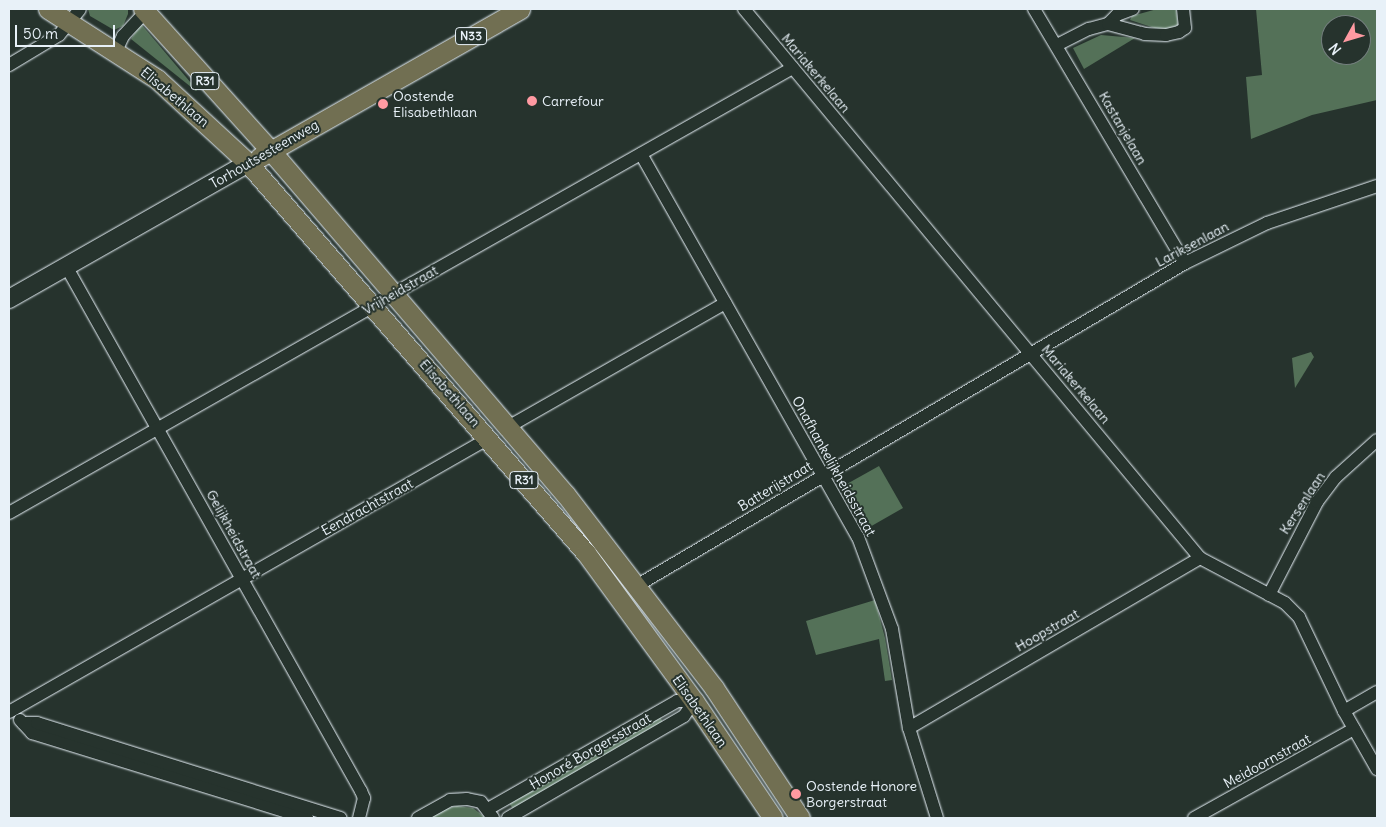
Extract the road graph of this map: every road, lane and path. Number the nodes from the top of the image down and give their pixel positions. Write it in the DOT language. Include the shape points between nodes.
graph roads {
  1 [pos="48,9"];
  2 [pos="520,9"];
  3 [pos="744,9"];
  4 [pos="1034,9"];
  5 [pos="1133,9"];
  6 [pos="1183,9"];
  7 [pos="145,10"];
  8 [pos="75,15"];
  9 [pos="1108,24"];
  10 [pos="1057,45"];
  11 [pos="116,51"];
  12 [pos="9,65"];
  13 [pos="792,68"];
  14 [pos="271,151"];
  15 [pos="641,154"];
  16 [pos="248,163"];
  17 [pos="1377,186"];
  18 [pos="1185,263"];
  19 [pos="66,266"];
  20 [pos="393,294"];
  21 [pos="9,299"];
  22 [pos="725,303"];
  23 [pos="373,306"];
  24 [pos="1032,354"];
  25 [pos="508,427"];
  26 [pos="157,428"];
  27 [pos="489,438"];
  28 [pos="1377,440"];
  29 [pos="823,475"];
  30 [pos="9,513"];
  31 [pos="1200,558"];
  32 [pos="242,578"];
  33 [pos="638,585"];
  34 [pos="1269,595"];
  35 [pos="714,688"];
  36 [pos="1377,692"];
  37 [pos="694,701"];
  38 [pos="1344,711"];
  39 [pos="10,712"];
  40 [pos="909,728"];
  41 [pos="1354,729"];
  42 [pos="1377,769"];
  43 [pos="191,776"];
  44 [pos="490,814"];
  45 [pos="306,818"];
  46 [pos="341,818"];
  47 [pos="359,818"];
  48 [pos="418,818"];
  49 [pos="508,818"];
  50 [pos="773,818"];
  51 [pos="800,818"];
  52 [pos="937,818"];
  53 [pos="1194,818"];
  1 -- 8 [label="main road, Elisabethlaan / R31"];
  2 -- 14 [label="main road, Torhoutsesteenweg / N33"];
  3 -- 13 [label="street, Mariakerkelaan"];
  4 -- 10 [label="street, Kastanjelaan"];
  5 -- 9 [label="street" via="1117,15"];
  6 -- 9 [label="street" via="1185,28 1166,35 1145,34"];
  7 -- 11 [label="street" via="123,36"];
  7 -- 14 [label="main road, Elisabethlaan / R31"];
  8 -- 11 [label="main road, Elisabethlaan / R31"];
  8 -- 12 [label="street" via="59,35"];
  9 -- 10 [label="street" via="1089,29"];
  10 -- 18 [label="street, Kastanjelaan"];
  11 -- 16 [label="main road, Elisabethlaan / R31" via="158,79"];
  13 -- 15 [label="street, Vrijheidstraat"];
  13 -- 24 [label="street, Mariakerkelaan"];
  14 -- 16 [label="main road, Torhoutsesteenweg / N33"];
  14 -- 20 [label="main road, Elisabethlaan / R31"];
  15 -- 20 [label="street, Vrijheidstraat"];
  15 -- 22 [label="street, Onafhankelijkheidsstraat"];
  16 -- 19 [label="street, Torhoutsesteenweg"];
  16 -- 23 [label="main road, Elisabethlaan / R31"];
  17 -- 18 [label="street, Lariksenlaan" via="1267,223"];
  18 -- 24 [label="street, Lariksenlaan"];
  19 -- 21 [label="street, Torhoutsesteenweg"];
  19 -- 26 [label="street, Gelijkheidstraat"];
  20 -- 23 [label="main road, Vrijheidstraat"];
  20 -- 25 [label="main road, Elisabethlaan / R31"];
  22 -- 25 [label="street, Eendrachtstraat"];
  22 -- 29 [label="street, Onafhankelijkheidsstraat"];
  23 -- 26 [label="street, Vrijheidstraat"];
  23 -- 27 [label="main road, Elisabethlaan / R31"];
  24 -- 29 [label="street, Batterijstraat"];
  24 -- 31 [label="street, Mariakerkelaan"];
  25 -- 27 [label="main road, Eendrachtstraat"];
  25 -- 33 [label="main road, Elisabethlaan / R31"];
  26 -- 30 [label="street, Vrijheidstraat"];
  26 -- 32 [label="street, Gelijkheidstraat"];
  27 -- 32 [label="street, Eendrachtstraat"];
  27 -- 37 [label="main road, Elisabethlaan / R31" via="586,553"];
  28 -- 34 [label="street, Kersenlaan" via="1336,477 1317,502"];
  29 -- 33 [label="street, Batterijstraat"];
  29 -- 40 [label="street, Onafhankelijkheidsstraat" via="858,537 882,594 892,628"];
  31 -- 34 [label="street, Mariakerkelaan"];
  31 -- 40 [label="street, Hoopstraat"];
  32 -- 39 [label="street, Eendrachtstraat"];
  32 -- 47 [label="street, Gelijkheidstraat" via="361,791 364,798"];
  33 -- 35 [label="main road, Elisabethlaan / R31"];
  34 -- 38 [label="street, Mariakerkelaan" via="1285,603 1299,617"];
  35 -- 37 [label="main road, Honoré Borgersstraat"];
  35 -- 51 [label="main road, Elisabethlaan / R31"];
  36 -- 38 [label="street"];
  37 -- 44 [label="street, Honoré Borgersstraat" via="677,701"];
  37 -- 49 [label="street, Honoré Borgersstraat" via="687,714"];
  37 -- 50 [label="main road, Elisabethlaan / R31"];
  38 -- 41 [label="street, Mariakerkelaan"];
  39 -- 43 [label="street" via="32,733"];
  40 -- 52 [label="street, Onafhankelijkheidsstraat"];
  41 -- 42 [label="street, Mariakerkelaan"];
  41 -- 53 [label="street, Meidoornstraat"];
  43 -- 45 [label="street"];
  43 -- 46 [label="street"];
  44 -- 48 [label="street, Honoré Borgersstraat" via="481,802 450,800"];
}
